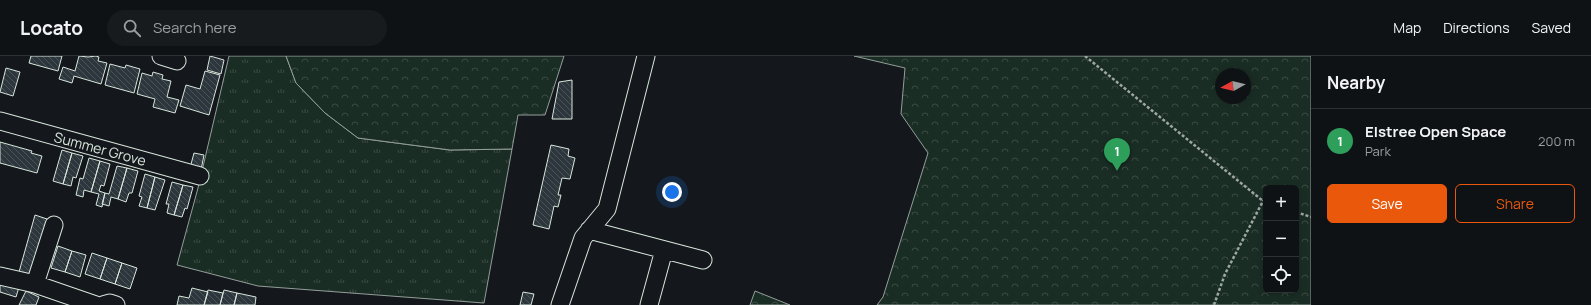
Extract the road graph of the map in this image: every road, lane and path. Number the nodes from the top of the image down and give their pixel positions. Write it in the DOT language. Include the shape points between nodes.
graph roads {
  1 [pos="646,56"];
  2 [pos="1085,56"];
  3 [pos="0,121"];
  4 [pos="200,176"];
  5 [pos="1263,200"];
  6 [pos="1263,206"];
  7 [pos="1299,213"];
  8 [pos="1311,217"];
  9 [pos="54,224"];
  10 [pos="589,230"];
  11 [pos="664,250"];
  12 [pos="703,260"];
  13 [pos="0,276"];
  14 [pos="35,284"];
  15 [pos="106,305"];
  16 [pos="560,305"];
  17 [pos="649,305"];
  18 [pos="1214,305"];
  1 -- 10 [label="street" via="607,209"];
  2 -- 5 [label="path"];
  3 -- 4 [label="street, Summer Grove"];
  6 -- 18 [label="path" via="1225,274"];
  7 -- 8 [label="path"];
  9 -- 14 [label="street"];
  10 -- 11 [label="street"];
  10 -- 16 [label="street" via="583,238"];
  11 -- 12 [label="street"];
  11 -- 17 [label="street"];
  13 -- 14 [label="street"];
  14 -- 15 [label="street"];
}
